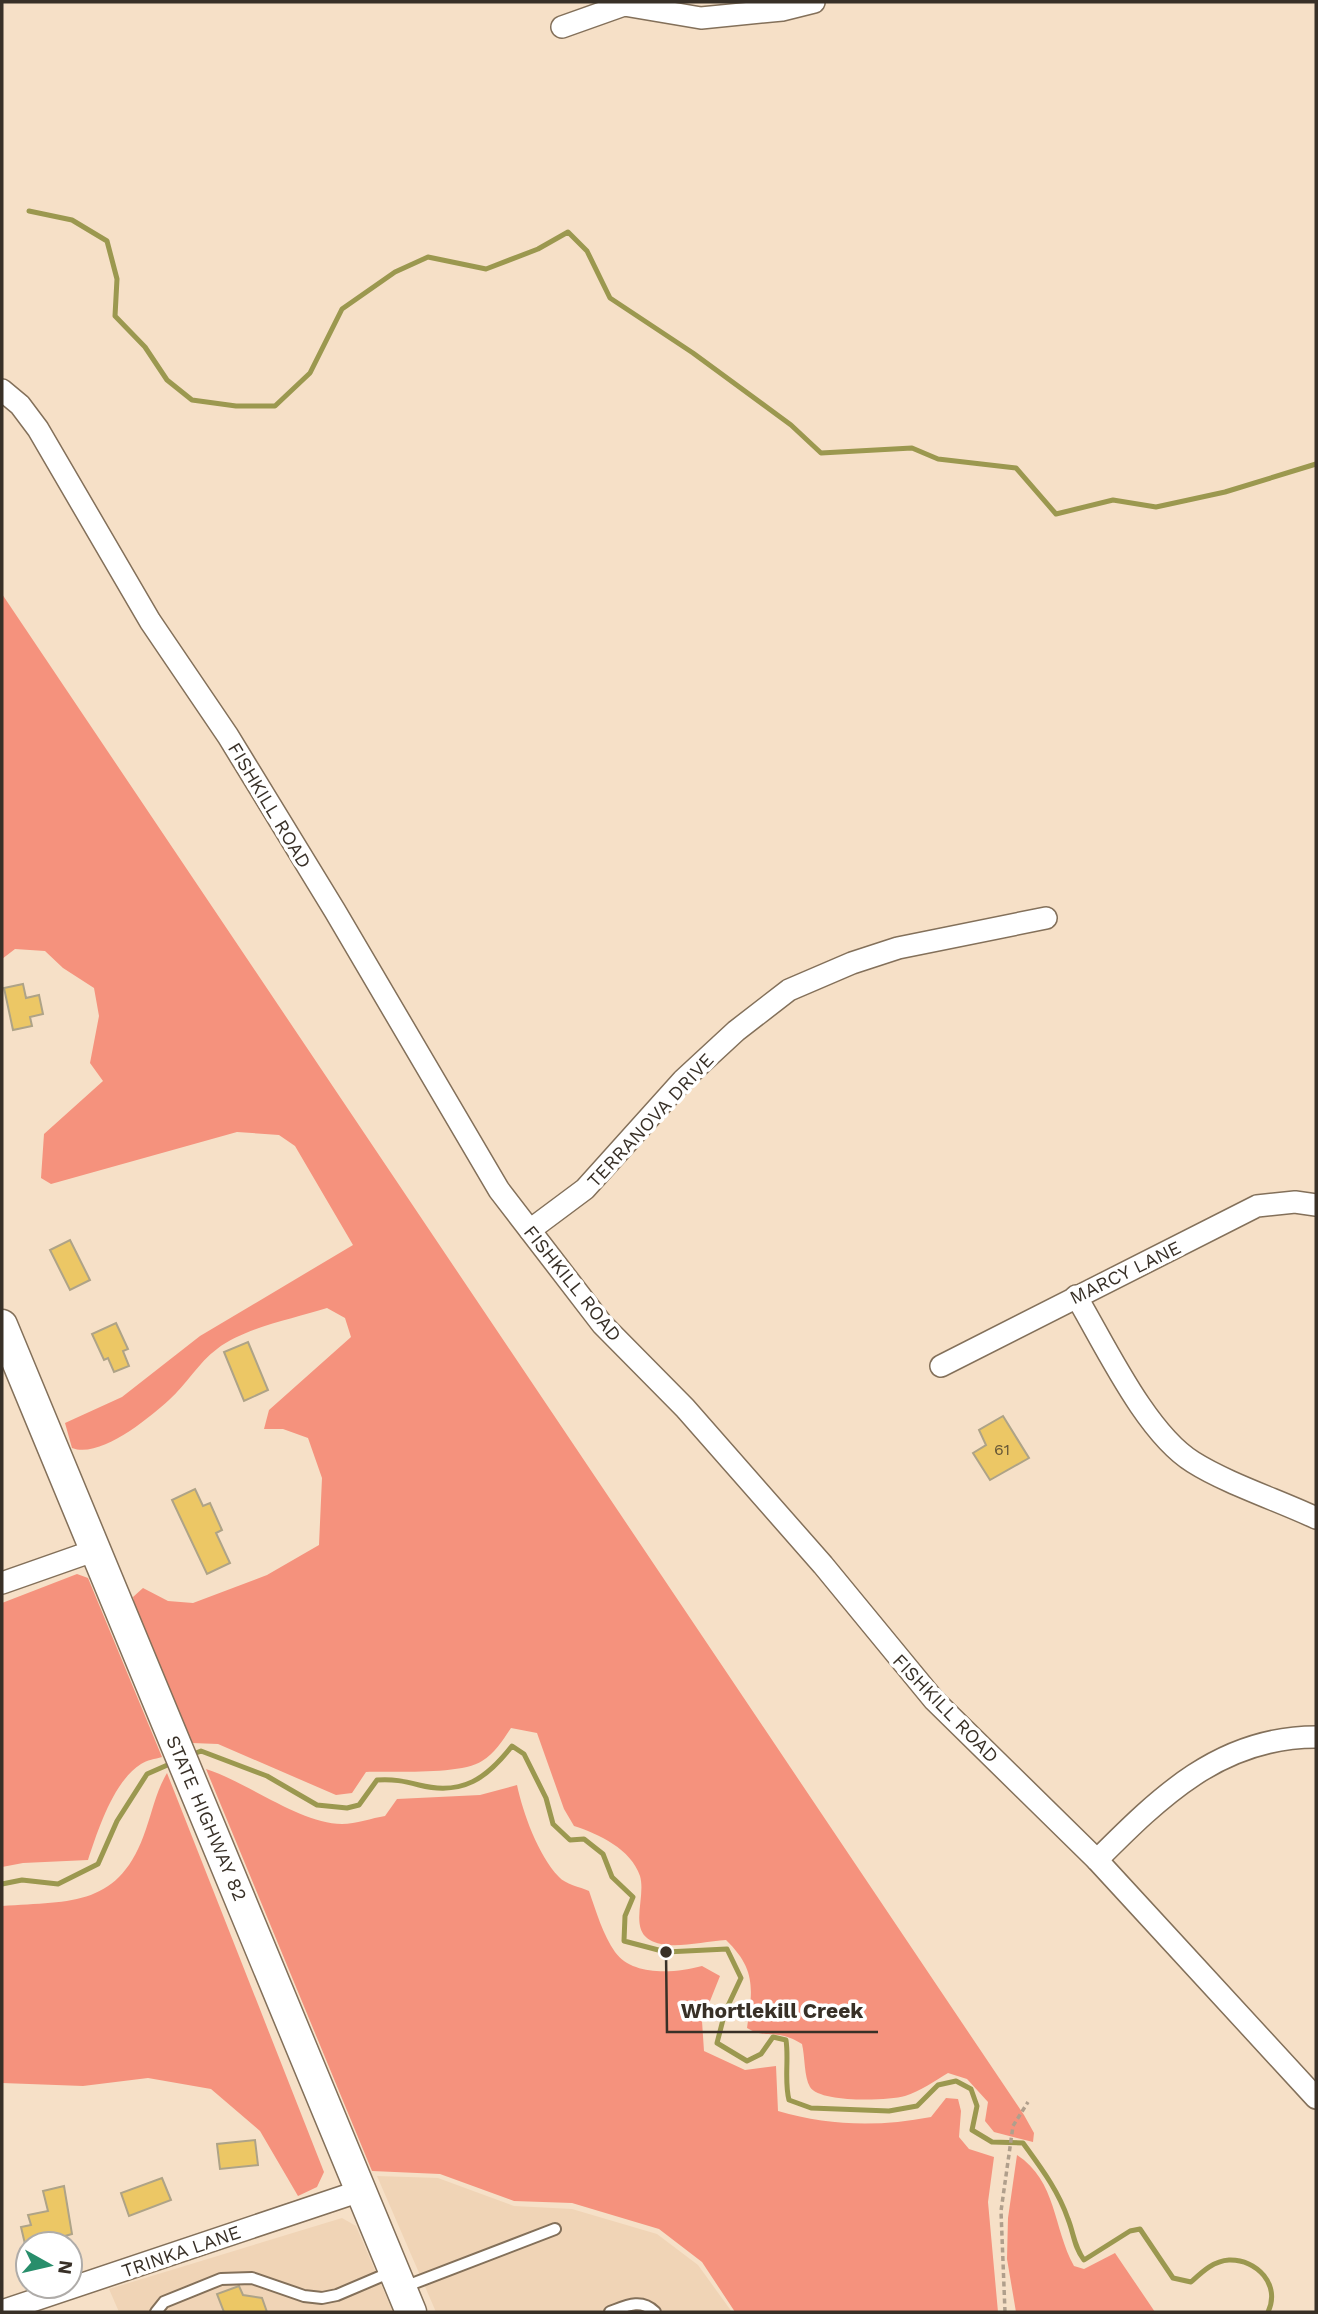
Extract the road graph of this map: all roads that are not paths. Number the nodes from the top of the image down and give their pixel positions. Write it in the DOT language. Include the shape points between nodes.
graph roads {
  1 [pos="814,2"];
  2 [pos="562,27"];
  3 [pos="2,390"];
  4 [pos="1046,918"];
  5 [pos="1316,1205"];
  6 [pos="530,1230"];
  7 [pos="1076,1296"];
  8 [pos="2,1325"];
  9 [pos="941,1366"];
  10 [pos="1316,1518"];
  11 [pos="96,1550"];
  12 [pos="2,1583"];
  13 [pos="1316,1737"];
  14 [pos="1097,1860"];
  15 [pos="1316,2098"];
  16 [pos="360,2190"];
  17 [pos="555,2229"];
  18 [pos="403,2297"];
  19 [pos="2,2311"];
  20 [pos="156,2312"];
  21 [pos="610,2312"];
  22 [pos="655,2312"];
  1 -- 2 [label="street" via="701,18 624,5"];
  3 -- 6 [label="street, FISHKILL ROAD" via="38,429 150,621 228,736 335,911 499,1190"];
  4 -- 6 [label="street, TERRANOVA DRIVE" via="898,948 789,990 683,1080 585,1189"];
  5 -- 7 [label="street, MARCY LANE" via="1256,1206"];
  6 -- 14 [label="street, FISHKILL ROAD" via="602,1324 685,1408 934,1700"];
  7 -- 9 [label="street, MARCY LANE"];
  7 -- 10 [label="street" via="1163,1436 1193,1462"];
  8 -- 11 [label="main road, STATE HIGHWAY 82"];
  11 -- 12 [label="street"];
  11 -- 16 [label="main road, STATE HIGHWAY 82"];
  13 -- 14 [label="street" via="1258,1746 1212,1763 1159,1798"];
  14 -- 15 [label="street, FISHKILL ROAD"];
  16 -- 18 [label="main road, STATE HIGHWAY 82"];
  16 -- 19 [label="street, TRINKA LANE"];
  17 -- 18 [label="lane"];
  18 -- 20 [label="lane" via="322,2298 252,2278 221,2278 164,2302"];
  21 -- 22 [label="lane" via="642,2303"];
}
